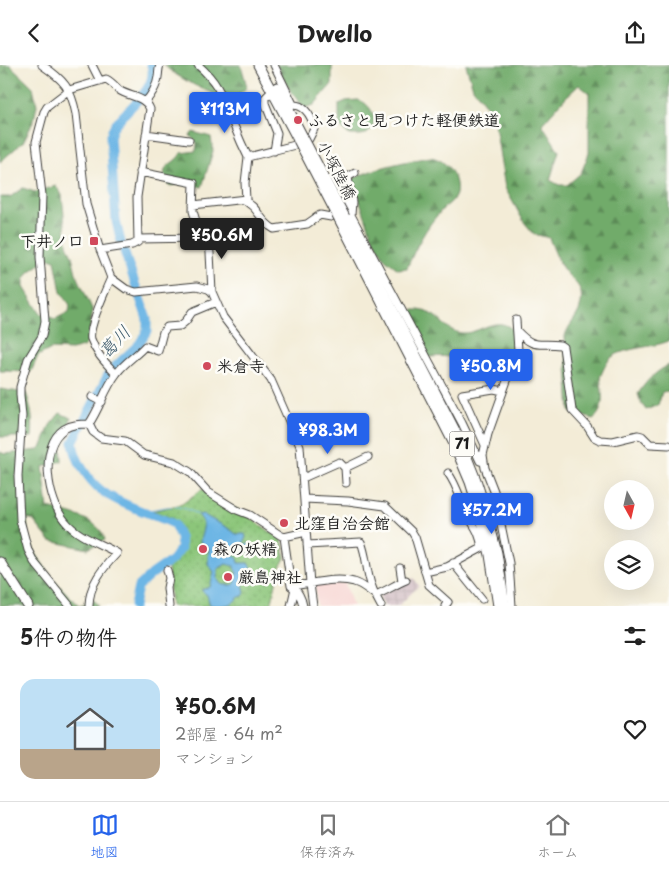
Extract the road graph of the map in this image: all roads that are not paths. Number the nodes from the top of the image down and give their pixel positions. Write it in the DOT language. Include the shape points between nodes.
graph roads {
  1 [pos="42,65"];
  2 [pos="92,65"];
  3 [pos="160,65"];
  4 [pos="198,65"];
  5 [pos="258,65"];
  6 [pos="265,65"];
  7 [pos="274,65"];
  8 [pos="100,81"];
  9 [pos="69,90"];
  10 [pos="272,91"];
  11 [pos="144,102"];
  12 [pos="290,106"];
  13 [pos="146,134"];
  14 [pos="300,139"];
  15 [pos="189,140"];
  16 [pos="274,151"];
  17 [pos="248,157"];
  18 [pos="140,172"];
  19 [pos="355,173"];
  20 [pos="348,177"];
  21 [pos="243,200"];
  22 [pos="193,205"];
  23 [pos="228,236"];
  24 [pos="201,238"];
  25 [pos="138,239"];
  26 [pos="209,246"];
  27 [pos="361,248"];
  28 [pos="100,250"];
  29 [pos="111,277"];
  30 [pos="212,292"];
  31 [pos="385,294"];
  32 [pos="216,302"];
  33 [pos="516,320"];
  34 [pos="517,331"];
  35 [pos="115,373"];
  36 [pos="503,391"];
  37 [pos="92,397"];
  38 [pos="102,401"];
  39 [pos="88,424"];
  40 [pos="484,445"];
  41 [pos="669,445"];
  42 [pos="368,457"];
  43 [pos="483,462"];
  44 [pos="345,468"];
  45 [pos="448,473"];
  46 [pos="303,478"];
  47 [pos="346,483"];
  48 [pos="304,499"];
  49 [pos="306,531"];
  50 [pos="284,537"];
  51 [pos="307,545"];
  52 [pos="0,562"];
  53 [pos="453,563"];
  54 [pos="400,568"];
  55 [pos="167,570"];
  56 [pos="425,573"];
  57 [pos="310,584"];
  58 [pos="294,588"];
  59 [pos="374,595"];
  60 [pos="482,599"];
  61 [pos="28,606"];
  62 [pos="70,606"];
  63 [pos="89,606"];
  64 [pos="169,606"];
  65 [pos="291,606"];
  66 [pos="303,606"];
  67 [pos="313,606"];
  68 [pos="381,606"];
  69 [pos="445,606"];
  70 [pos="498,606"];
  71 [pos="505,606"];
  72 [pos="512,606"];
  1 -- 9 [label="street" via="58,75"];
  2 -- 8 [label="street"];
  3 -- 11 [label="street" via="154,88"];
  4 -- 17 [label="street" via="220,90"];
  5 -- 10 [label="main road, 71"];
  6 -- 12 [label="main road, 71"];
  7 -- 12 [label="street"];
  8 -- 9 [label="street"];
  8 -- 11 [label="street" via="111,81 123,92"];
  9 -- 28 [label="street" via="76,114 86,204"];
  9 -- 62 [label="street" via="47,107 36,143 42,195 40,267 45,321 42,336 28,359 20,387 22,416 18,476 20,520 28,550"];
  10 -- 14 [label="main road, 71"];
  10 -- 16 [label="street" via="265,103 277,133"];
  11 -- 13 [label="street" via="150,109"];
  12 -- 14 [label="main road, 71"];
  12 -- 16 [label="street" via="305,109 312,120 313,132 309,139"];
  13 -- 15 [label="street"];
  13 -- 18 [label="street"];
  14 -- 27 [label="main road, 小塚陸橋 / 71, bridge"];
  16 -- 17 [label="street"];
  17 -- 21 [label="street" via="246,199"];
  18 -- 22 [label="street" via="194,183"];
  18 -- 25 [label="street"];
  19 -- 20 [label="street"];
  20 -- 21 [label="street" via="344,179 346,208 332,217 320,215 308,224 274,229 263,221 251,203"];
  20 -- 27 [label="street" via="351,215"];
  21 -- 22 [label="street"];
  22 -- 24 [label="street"];
  23 -- 26 [label="street" via="224,241"];
  24 -- 25 [label="street"];
  24 -- 26 [label="street"];
  25 -- 28 [label="street" via="127,247"];
  26 -- 30 [label="street"];
  27 -- 31 [label="main road, 71"];
  28 -- 29 [label="street"];
  29 -- 30 [label="street" via="132,291 204,287"];
  29 -- 35 [label="street" via="101,297 90,335 99,356"];
  30 -- 32 [label="street"];
  31 -- 43 [label="street"];
  31 -- 70 [label="main road, 71" via="470,482 490,555"];
  31 -- 71 [label="main road, 71" via="460,440 476,480 497,553"];
  32 -- 35 [label="street" via="192,312 180,326 167,327 158,351 145,346"];
  32 -- 46 [label="street" via="223,317 271,380 300,446"];
  33 -- 34 [label="street"];
  34 -- 36 [label="street" via="518,350"];
  34 -- 41 [label="street" via="528,343 563,347 572,410 594,437 613,441 638,435 650,444"];
  35 -- 38 [label="street"];
  36 -- 40 [label="street"];
  36 -- 40 [label="street" via="494,389 462,394"];
  37 -- 38 [label="street"];
  38 -- 39 [label="street"];
  39 -- 50 [label="street" via="98,436 125,441 144,455 174,462 190,472 208,492"];
  39 -- 63 [label="street" via="77,424 63,430 54,441 48,479 57,511 68,525 117,553 99,572"];
  40 -- 43 [label="street"];
  42 -- 44 [label="street"];
  43 -- 72 [label="street" via="494,491 504,538"];
  44 -- 46 [label="street" via="339,462"];
  44 -- 47 [label="street"];
  45 -- 53 [label="street" via="478,530 482,547"];
  46 -- 48 [label="street"];
  48 -- 49 [label="street"];
  48 -- 56 [label="street" via="385,506 415,537"];
  49 -- 50 [label="street"];
  49 -- 51 [label="street"];
  50 -- 58 [label="street" via="291,586"];
  51 -- 57 [label="street"];
  51 -- 59 [label="street" via="361,542"];
  52 -- 61 [label="main road"];
  53 -- 56 [label="street"];
  53 -- 60 [label="street"];
  54 -- 59 [label="street" via="404,581"];
  55 -- 64 [label="street"];
  56 -- 69 [label="street" via="429,585 448,602"];
  57 -- 58 [label="street"];
  57 -- 59 [label="street" via="354,582"];
  57 -- 67 [label="street"];
  58 -- 65 [label="street"];
  58 -- 66 [label="street"];
  59 -- 68 [label="street"];
}
